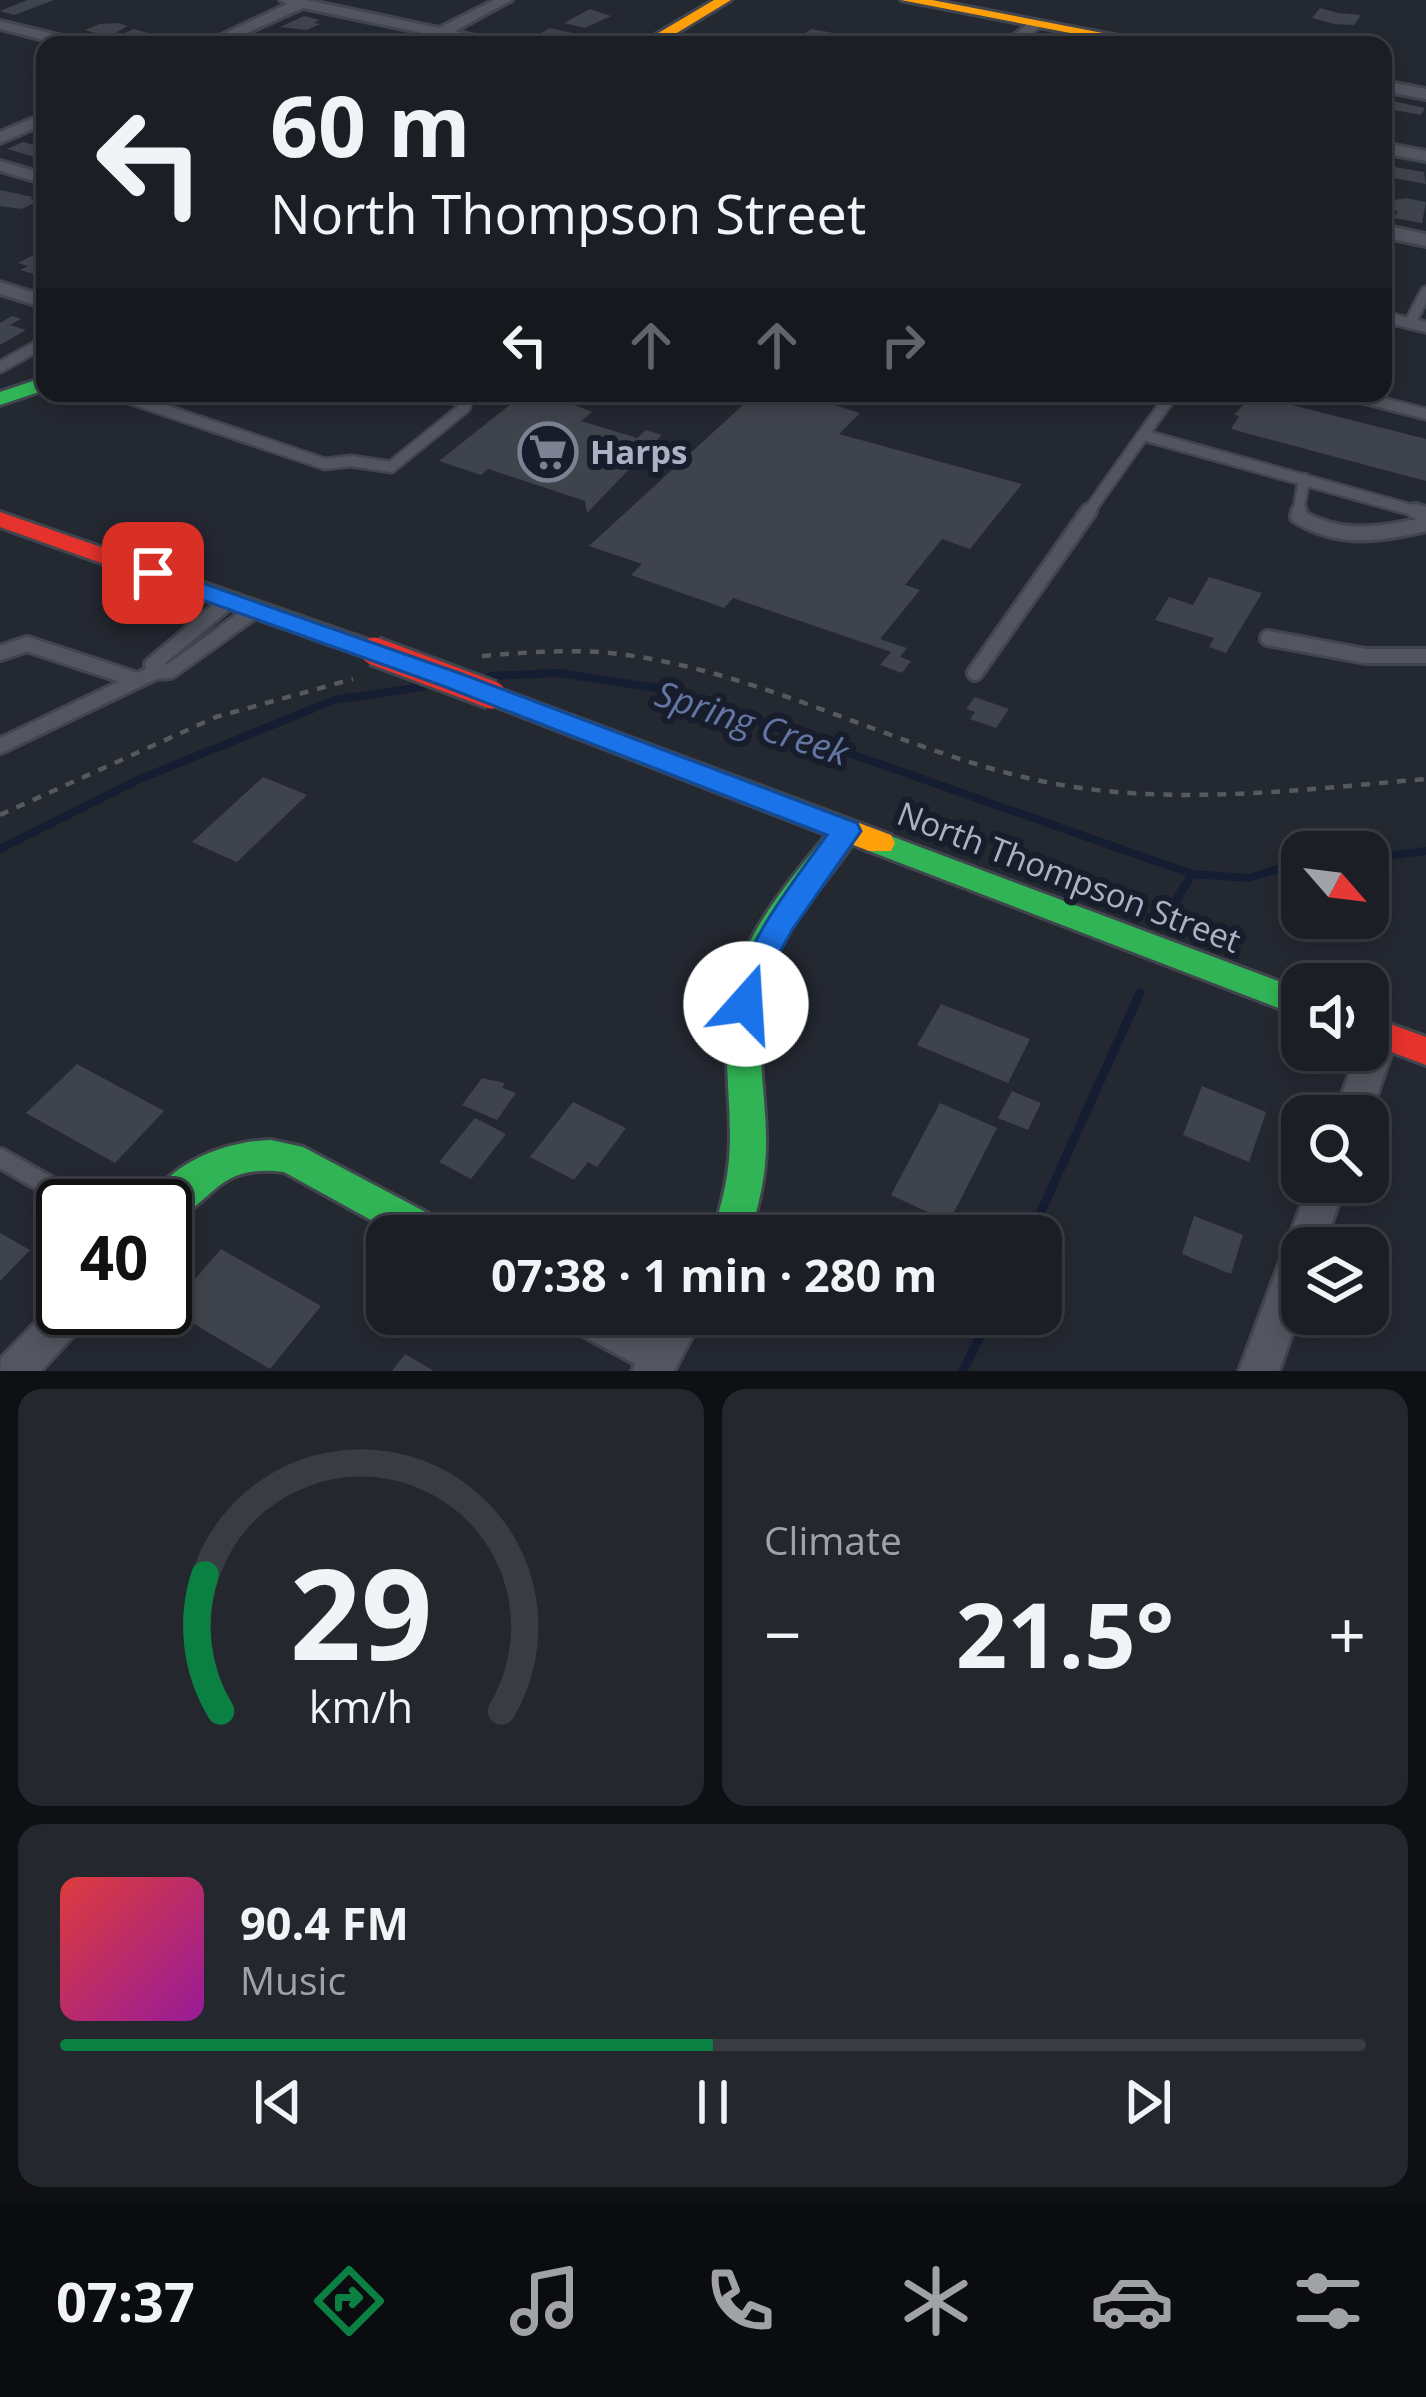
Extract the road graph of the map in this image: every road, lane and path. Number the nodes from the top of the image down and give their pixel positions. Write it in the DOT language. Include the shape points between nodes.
graph roads {
  1 [pos="505,0"];
  2 [pos="724,0"];
  3 [pos="908,0"];
  4 [pos="294,2"];
  5 [pos="1037,23"];
  6 [pos="0,25"];
  7 [pos="442,32"];
  8 [pos="45,36"];
  9 [pos="226,36"];
  10 [pos="460,36"];
  11 [pos="662,36"];
  12 [pos="1021,36"];
  13 [pos="1108,36"];
  14 [pos="1392,88"];
  15 [pos="1426,94"];
  16 [pos="36,122"];
  17 [pos="0,137"];
  18 [pos="1392,150"];
  19 [pos="1426,156"];
  20 [pos="0,166"];
  21 [pos="36,176"];
  22 [pos="1392,233"];
  23 [pos="1426,240"];
  24 [pos="0,288"];
  25 [pos="1426,292"];
  26 [pos="36,299"];
  27 [pos="1422,308"];
  28 [pos="1392,318"];
  29 [pos="1410,323"];
  30 [pos="1426,326"];
  31 [pos="36,347"];
  32 [pos="0,367"];
  33 [pos="36,386"];
  34 [pos="2,398"];
  35 [pos="141,402"];
  36 [pos="464,402"];
  37 [pos="1167,402"];
  38 [pos="1379,402"];
  39 [pos="1426,414"];
  40 [pos="1143,435"];
  41 [pos="1304,479"];
  42 [pos="1426,514"];
  43 [pos="0,519"];
  44 [pos="1426,524"];
  45 [pos="243,605"];
  46 [pos="1268,638"];
  47 [pos="0,653"];
  48 [pos="1426,656"];
  49 [pos="470,658"];
  50 [pos="155,672"];
  51 [pos="975,673"];
  52 [pos="361,677"];
  53 [pos="137,680"];
  54 [pos="0,746"];
  55 [pos="1426,779"];
  56 [pos="0,815"];
  57 [pos="846,831"];
  58 [pos="1281,996"];
  59 [pos="1389,1037"];
  60 [pos="1426,1051"];
  61 [pos="0,1158"];
  62 [pos="37,1179"];
  63 [pos="190,1179"];
  64 [pos="396,1215"];
  65 [pos="737,1215"];
  66 [pos="1281,1311"];
  67 [pos="48,1335"];
  68 [pos="612,1335"];
  69 [pos="673,1335"];
  70 [pos="656,1364"];
  71 [pos="15,1371"];
  72 [pos="1259,1371"];
  1 -- 7 [label="street"];
  2 -- 11 [label="street"];
  3 -- 5 [label="street"];
  4 -- 7 [label="street"];
  4 -- 9 [label="street"];
  5 -- 12 [label="street"];
  5 -- 13 [label="street"];
  6 -- 8 [label="street"];
  7 -- 10 [label="street"];
  14 -- 15 [label="street"];
  16 -- 17 [label="street"];
  18 -- 19 [label="street"];
  20 -- 21 [label="street"];
  22 -- 23 [label="street"];
  24 -- 26 [label="street"];
  25 -- 27 [label="lane"];
  27 -- 29 [label="lane"];
  28 -- 29 [label="lane"];
  29 -- 30 [label="lane"];
  31 -- 32 [label="lane"];
  33 -- 34 [label="street"];
  35 -- 36 [label="lane" via="325,464 392,467"];
  37 -- 40 [label="lane"];
  38 -- 39 [label="lane"];
  40 -- 41 [label="lane"];
  40 -- 51 [label="lane"];
  41 -- 42 [label="lane"];
  41 -- 44 [label="lane" via="1298,516 1313,527 1356,539"];
  43 -- 45 [label="street, North Thompson Street"];
  45 -- 50 [label="lane" via="170,671"];
  45 -- 50 [label="lane" via="152,665"];
  45 -- 57 [label="street, North Thompson Street, bridge"];
  46 -- 48 [label="lane" via="1365,656"];
  47 -- 53 [label="lane" via="27,644"];
  49 -- 55 [label="path" via="560,647 633,652 992,767 1086,788 1201,797"];
  50 -- 53 [label="lane"];
  52 -- 56 [label="path" via="149,741"];
  53 -- 54 [label="lane"];
  57 -- 58 [label="street, North Thompson Street"];
  57 -- 65 [label="street" via="758,960 746,1004 747,1184"];
  59 -- 60 [label="street"];
  61 -- 62 [label="lane"];
  63 -- 64 [label="street" via="218,1160 268,1151"];
  66 -- 72 [label="street"];
  67 -- 71 [label="street"];
  68 -- 70 [label="street"];
  69 -- 70 [label="street"];
}
